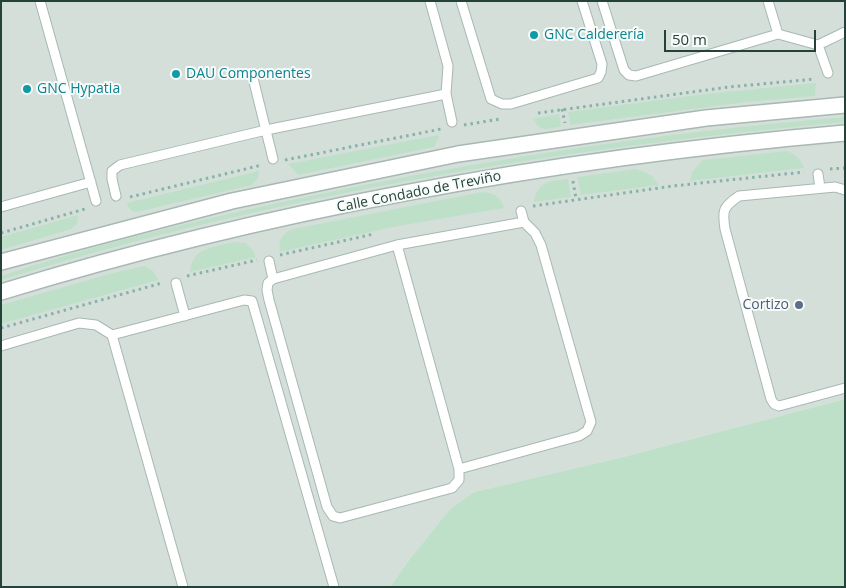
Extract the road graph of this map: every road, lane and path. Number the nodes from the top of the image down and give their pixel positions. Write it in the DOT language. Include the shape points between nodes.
graph roads {
  1 [pos="40,1"];
  2 [pos="430,1"];
  3 [pos="461,1"];
  4 [pos="582,1"];
  5 [pos="602,1"];
  6 [pos="768,1"];
  7 [pos="845,32"];
  8 [pos="778,34"];
  9 [pos="818,46"];
  10 [pos="828,73"];
  11 [pos="253,78"];
  12 [pos="819,79"];
  13 [pos="446,94"];
  14 [pos="845,105"];
  15 [pos="509,111"];
  16 [pos="532,114"];
  17 [pos="452,122"];
  18 [pos="462,125"];
  19 [pos="266,130"];
  20 [pos="845,132"];
  21 [pos="272,159"];
  22 [pos="818,174"];
  23 [pos="90,182"];
  24 [pos="820,188"];
  25 [pos="845,190"];
  26 [pos="116,196"];
  27 [pos="96,201"];
  28 [pos="1,207"];
  29 [pos="88,208"];
  30 [pos="521,211"];
  31 [pos="524,222"];
  32 [pos="1,233"];
  33 [pos="397,245"];
  34 [pos="269,261"];
  35 [pos="1,262"];
  36 [pos="273,279"];
  37 [pos="176,282"];
  38 [pos="1,292"];
  39 [pos="185,316"];
  40 [pos="112,335"];
  41 [pos="1,346"];
  42 [pos="845,388"];
  43 [pos="460,469"];
  44 [pos="183,587"];
  45 [pos="334,587"];
  1 -- 23 [label="lane"];
  2 -- 13 [label="lane" via="448,66"];
  3 -- 15 [label="lane" via="491,99"];
  4 -- 15 [label="lane" via="602,64 598,78"];
  5 -- 8 [label="lane" via="624,70 629,75 636,76"];
  6 -- 8 [label="lane"];
  7 -- 9 [label="lane"];
  8 -- 9 [label="lane"];
  9 -- 10 [label="lane"];
  11 -- 19 [label="lane"];
  12 -- 16 [label="path" via="664,95"];
  13 -- 17 [label="lane"];
  13 -- 19 [label="lane"];
  14 -- 35 [label="street, Calle Condado de Treviño" via="706,118 475,150 232,201"];
  15 -- 18 [label="path"];
  19 -- 21 [label="lane"];
  19 -- 26 [label="lane" via="120,164 112,171"];
  20 -- 38 [label="street, Calle Condado de Treviño" via="514,174 392,196 227,230 64,272"];
  22 -- 24 [label="lane"];
  23 -- 27 [label="lane"];
  23 -- 28 [label="lane"];
  24 -- 25 [label="lane"];
  24 -- 42 [label="lane" via="739,196 727,204 722,216 774,404 778,406"];
  29 -- 32 [label="path"];
  30 -- 31 [label="lane"];
  31 -- 33 [label="lane"];
  31 -- 43 [label="lane" via="535,232 540,245 591,422 587,430 578,436"];
  33 -- 36 [label="lane"];
  33 -- 43 [label="lane"];
  34 -- 36 [label="lane"];
  36 -- 43 [label="lane" via="268,283 269,300 327,507 333,516 340,518 452,488 459,480"];
  37 -- 39 [label="lane"];
  39 -- 40 [label="lane"];
  39 -- 45 [label="lane" via="244,300 252,301"];
  40 -- 41 [label="lane" via="96,325 78,323"];
  40 -- 44 [label="lane"];
}
